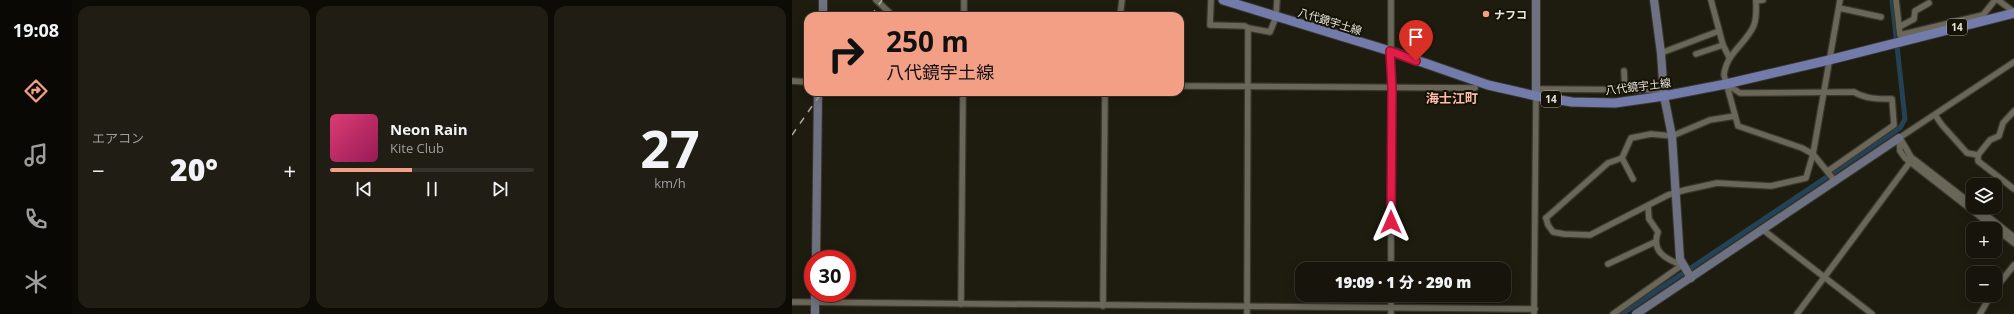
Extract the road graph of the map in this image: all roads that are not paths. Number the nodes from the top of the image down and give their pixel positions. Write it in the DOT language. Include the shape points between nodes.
graph roads {
  1 [pos="822,0"];
  2 [pos="876,0"];
  3 [pos="964,0"];
  4 [pos="1122,0"];
  5 [pos="1210,0"];
  6 [pos="1223,0"];
  7 [pos="1277,0"];
  8 [pos="1391,0"];
  9 [pos="1536,0"];
  10 [pos="1654,0"];
  11 [pos="1712,0"];
  12 [pos="1756,0"];
  13 [pos="1840,0"];
  14 [pos="1896,0"];
  15 [pos="2000,0"];
  16 [pos="1764,2"];
  17 [pos="1929,3"];
  18 [pos="1839,8"];
  19 [pos="823,12"];
  20 [pos="889,12"];
  21 [pos="964,12"];
  22 [pos="1120,12"];
  23 [pos="2014,12"];
  24 [pos="1276,17"];
  25 [pos="1881,17"];
  26 [pos="1978,19"];
  27 [pos="1899,27"];
  28 [pos="1248,28"];
  29 [pos="1719,31"];
  30 [pos="1723,45"];
  31 [pos="1390,51"];
  32 [pos="1661,53"];
  33 [pos="1696,54"];
  34 [pos="1729,57"];
  35 [pos="1829,60"];
  36 [pos="2014,62"];
  37 [pos="1624,71"];
  38 [pos="1463,76"];
  39 [pos="792,81"];
  40 [pos="804,82"];
  41 [pos="1726,84"];
  42 [pos="1184,86"];
  43 [pos="1248,86"];
  44 [pos="1392,88"];
  45 [pos="1475,88"];
  46 [pos="1458,89"];
  47 [pos="1625,90"];
  48 [pos="1825,92"];
  49 [pos="1536,93"];
  50 [pos="1664,93"];
  51 [pos="818,96"];
  52 [pos="963,96"];
  53 [pos="1105,96"];
  54 [pos="2014,111"];
  55 [pos="1935,115"];
  56 [pos="1735,116"];
  57 [pos="1672,136"];
  58 [pos="1899,138"];
  59 [pos="1813,154"];
  60 [pos="1978,155"];
  61 [pos="1622,158"];
  62 [pos="1910,162"];
  63 [pos="1828,171"];
  64 [pos="1633,179"];
  65 [pos="1835,181"];
  66 [pos="1938,181"];
  67 [pos="2014,189"];
  68 [pos="1951,191"];
  69 [pos="1676,193"];
  70 [pos="1966,201"];
  71 [pos="1648,206"];
  72 [pos="1535,214"];
  73 [pos="1985,214"];
  74 [pos="1546,218"];
  75 [pos="1762,230"];
  76 [pos="2014,237"];
  77 [pos="1655,242"];
  78 [pos="2014,243"];
  79 [pos="816,250"];
  80 [pos="1391,262"];
  81 [pos="1608,264"];
  82 [pos="1682,265"];
  83 [pos="2014,265"];
  84 [pos="1825,277"];
  85 [pos="1691,278"];
  86 [pos="2002,280"];
  87 [pos="792,302"];
  88 [pos="804,302"];
  89 [pos="815,302"];
  90 [pos="1986,302"];
  91 [pos="961,304"];
  92 [pos="1103,306"];
  93 [pos="1247,306"];
  94 [pos="1391,311"];
  95 [pos="1534,312"];
  96 [pos="814,314"];
  97 [pos="1247,314"];
  98 [pos="1613,314"];
  99 [pos="1636,314"];
  100 [pos="1797,314"];
  101 [pos="1872,314"];
  102 [pos="1980,314"];
  1 -- 19 [label="street"];
  2 -- 20 [label="street"];
  3 -- 21 [label="street"];
  4 -- 22 [label="street"];
  5 -- 28 [label="street" via="1210,25"];
  6 -- 24 [label="main road, 八代鏡宇土線 / 14"];
  7 -- 24 [label="street"];
  8 -- 31 [label="street"];
  9 -- 49 [label="street"];
  10 -- 32 [label="street"];
  11 -- 29 [label="street"];
  12 -- 16 [label="street"];
  12 -- 34 [label="street" via="1754,26"];
  13 -- 18 [label="street"];
  14 -- 27 [label="street"];
  15 -- 23 [label="street"];
  15 -- 26 [label="street"];
  17 -- 27 [label="street" via="1916,11 1914,20"];
  18 -- 25 [label="street"];
  18 -- 35 [label="street"];
  23 -- 26 [label="main road, 八代鏡宇土線 / 14"];
  24 -- 28 [label="street" via="1270,32"];
  24 -- 31 [label="main road, 八代鏡宇土線 / 14"];
  26 -- 27 [label="street" via="1900,35"];
  26 -- 35 [label="main road, 八代鏡宇土線 / 14"];
  28 -- 43 [label="street"];
  29 -- 30 [label="street"];
  29 -- 32 [label="street"];
  30 -- 33 [label="street"];
  30 -- 34 [label="street"];
  31 -- 38 [label="main road, 八代鏡宇土線 / 14"];
  31 -- 44 [label="street"];
  32 -- 50 [label="street"];
  34 -- 41 [label="street" via="1724,67"];
  35 -- 41 [label="main road, 八代鏡宇土線 / 14"];
  35 -- 48 [label="street"];
  36 -- 55 [label="street"];
  37 -- 47 [label="street"];
  38 -- 46 [label="street"];
  38 -- 49 [label="main road, 八代鏡宇土線 / 14" via="1488,85"];
  39 -- 40 [label="street"];
  41 -- 48 [label="street" via="1740,93"];
  41 -- 50 [label="main road, 八代鏡宇土線 / 14"];
  41 -- 56 [label="street"];
  42 -- 43 [label="street"];
  43 -- 44 [label="street"];
  43 -- 93 [label="street"];
  44 -- 46 [label="street"];
  44 -- 80 [label="street"];
  45 -- 46 [label="street"];
  47 -- 49 [label="street"];
  47 -- 50 [label="street"];
  48 -- 59 [label="street"];
  48 -- 63 [label="street" via="1854,92 1869,98 1892,99 1894,123 1876,139"];
  49 -- 50 [label="main road, 八代鏡宇土線 / 14" via="1572,102 1615,103"];
  49 -- 72 [label="street"];
  50 -- 57 [label="street"];
  51 -- 79 [label="street"];
  52 -- 91 [label="street"];
  53 -- 92 [label="street"];
  54 -- 60 [label="street" via="2003,123 1999,136 1990,140"];
  55 -- 58 [label="street"];
  55 -- 60 [label="street" via="1967,153"];
  56 -- 57 [label="street" via="1710,120"];
  56 -- 59 [label="street" via="1738,126 1746,130"];
  57 -- 61 [label="street" via="1651,134 1631,138"];
  57 -- 69 [label="street"];
  58 -- 62 [label="street" via="1900,151"];
  58 -- 65 [label="street"];
  58 -- 66 [label="street" via="1911,157"];
  59 -- 63 [label="street"];
  59 -- 69 [label="street" via="1806,178 1790,183 1764,186 1717,183"];
  60 -- 67 [label="street" via="1978,160"];
  61 -- 64 [label="street"];
  61 -- 74 [label="street" via="1608,163"];
  62 -- 66 [label="street"];
  62 -- 84 [label="street"];
  63 -- 65 [label="street"];
  65 -- 75 [label="street"];
  66 -- 68 [label="street"];
  68 -- 70 [label="street"];
  68 -- 78 [label="street"];
  69 -- 71 [label="street" via="1668,194"];
  69 -- 82 [label="street"];
  71 -- 74 [label="street" via="1590,234 1553,232"];
  71 -- 77 [label="street" via="1649,219 1658,232"];
  72 -- 74 [label="street"];
  72 -- 95 [label="street"];
  73 -- 76 [label="street"];
  75 -- 84 [label="street"];
  75 -- 85 [label="street"];
  77 -- 81 [label="street"];
  77 -- 82 [label="street" via="1658,251"];
  82 -- 85 [label="street"];
  82 -- 98 [label="street"];
  83 -- 86 [label="street"];
  84 -- 100 [label="street"];
  84 -- 101 [label="street"];
  85 -- 99 [label="street"];
  87 -- 88 [label="street"];
  89 -- 91 [label="street"];
  89 -- 96 [label="street"];
  90 -- 102 [label="street"];
  91 -- 92 [label="street"];
  92 -- 93 [label="street"];
  93 -- 94 [label="street"];
  93 -- 97 [label="street"];
  94 -- 95 [label="street"];
}
